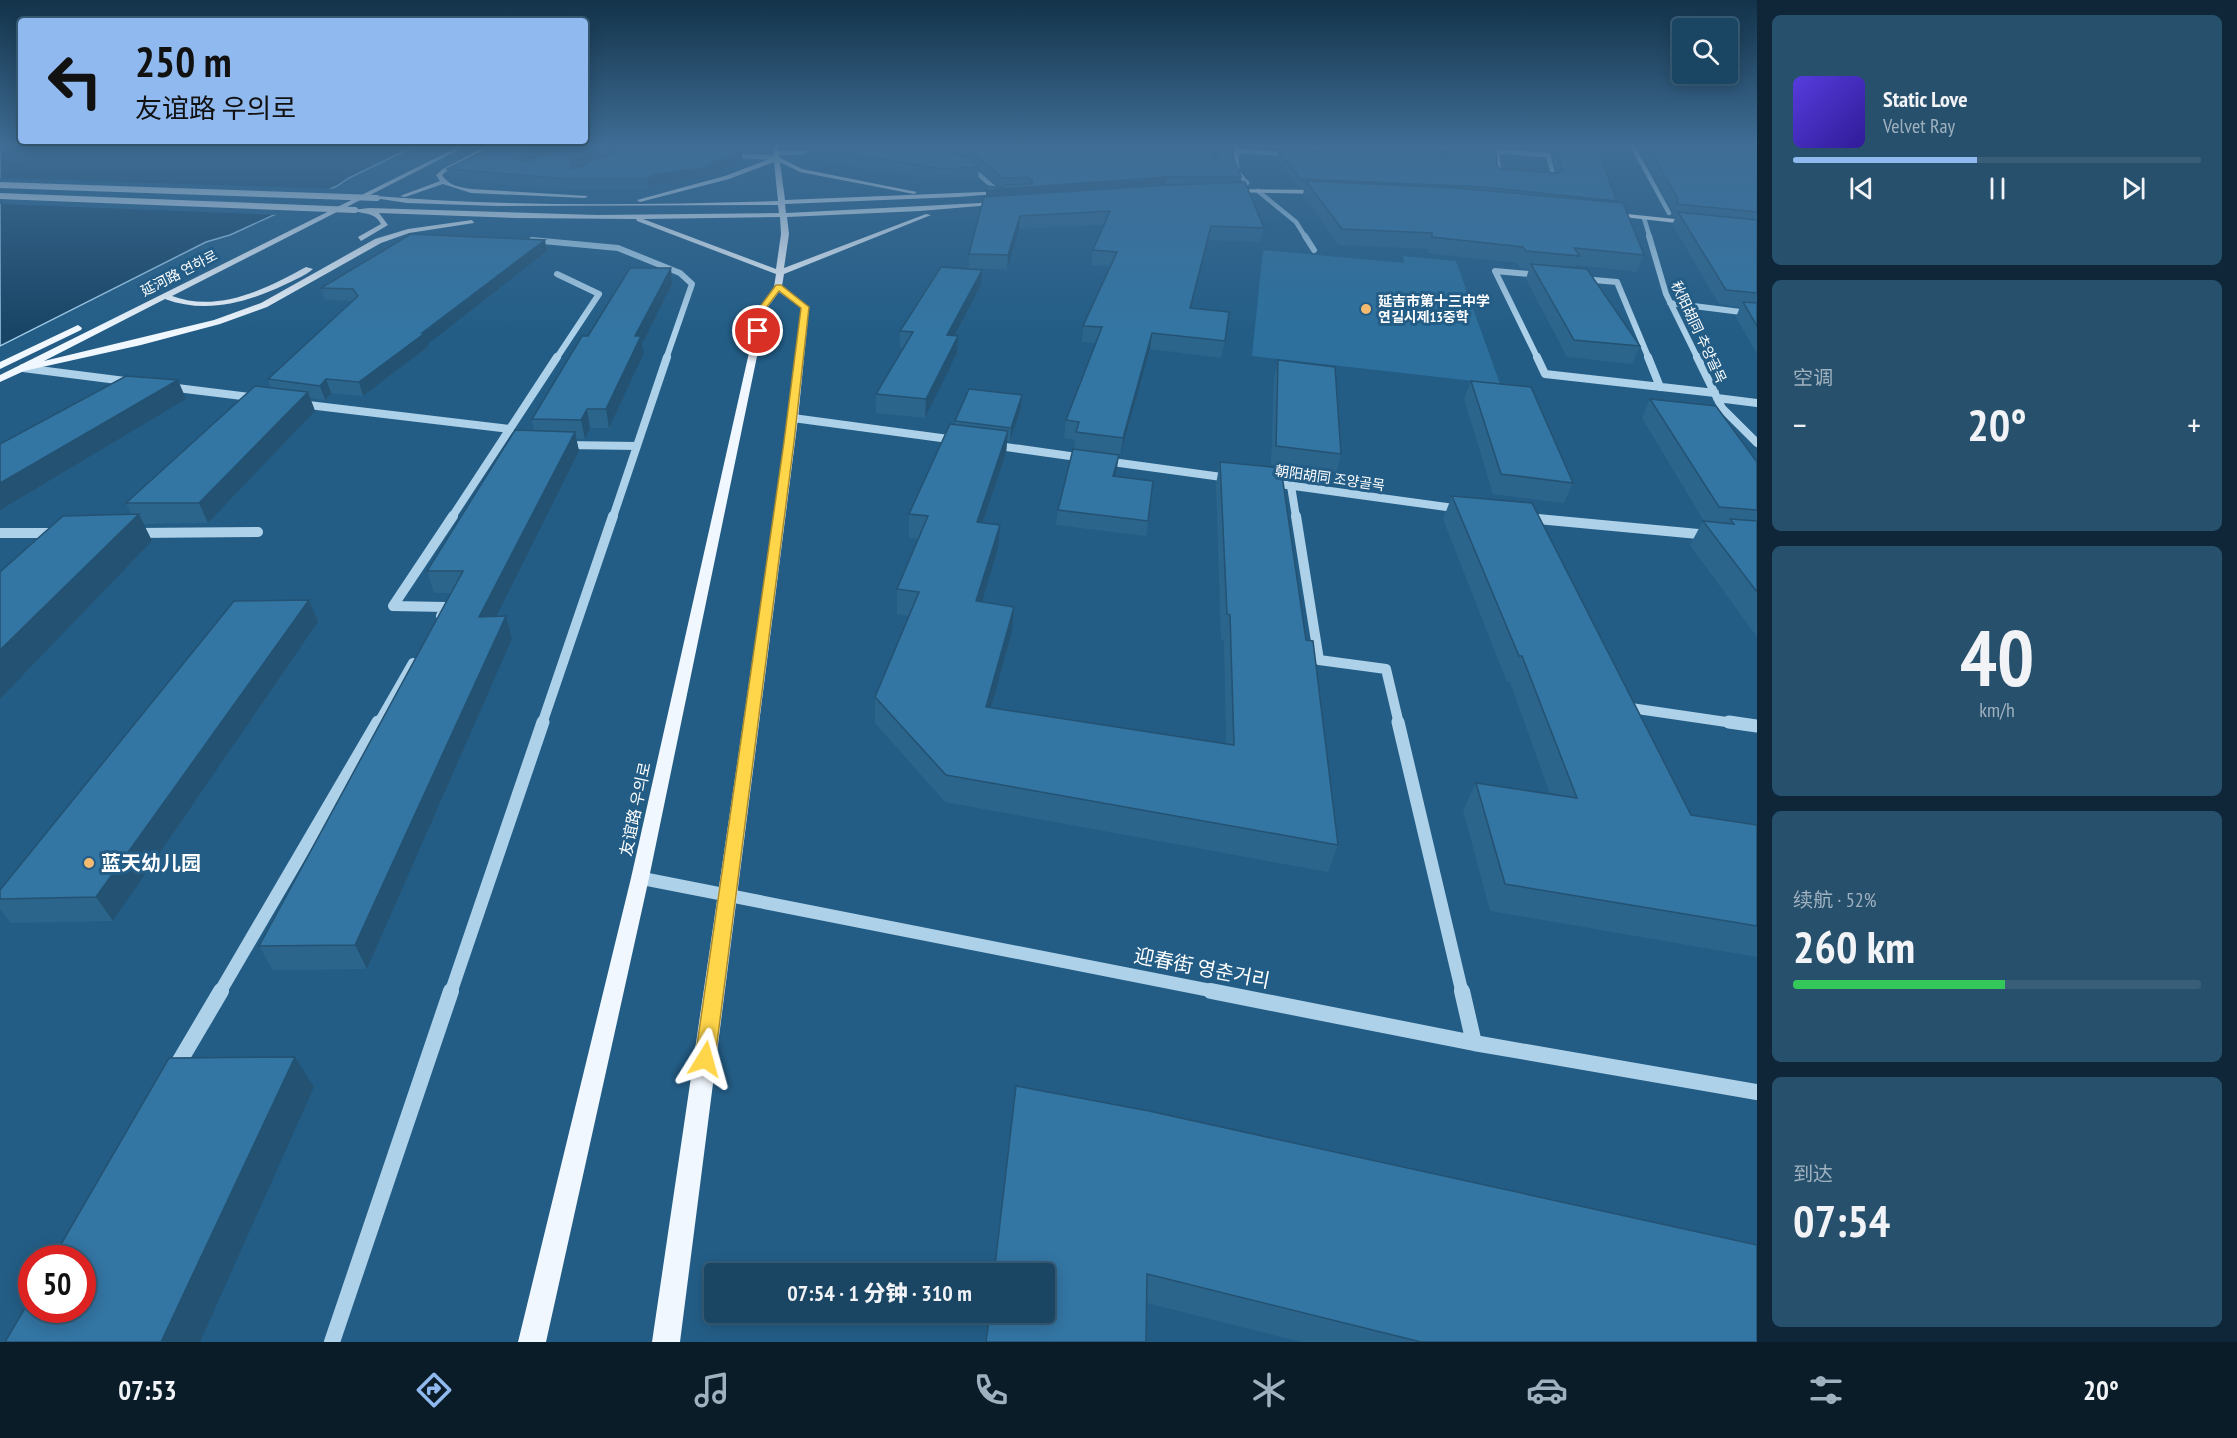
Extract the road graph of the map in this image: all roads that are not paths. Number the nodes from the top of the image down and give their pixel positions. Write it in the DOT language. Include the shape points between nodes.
graph roads {
  1 [pos="269,207"];
  2 [pos="323,207"];
  3 [pos="342,207"];
  4 [pos="781,207"];
  5 [pos="957,207"];
  6 [pos="963,207"];
  7 [pos="1279,207"];
  8 [pos="1608,207"];
  9 [pos="1666,207"];
  10 [pos="369,210"];
  11 [pos="1669,213"];
  12 [pos="782,214"];
  13 [pos="1601,214"];
  14 [pos="522,217"];
  15 [pos="631,217"];
  16 [pos="1644,218"];
  17 [pos="528,240"];
  18 [pos="248,244"];
  19 [pos="350,245"];
  20 [pos="1314,250"];
  21 [pos="321,262"];
  22 [pos="557,274"];
  23 [pos="1551,276"];
  24 [pos="1573,278"];
  25 [pos="778,280"];
  26 [pos="164,296"];
  27 [pos="218,303"];
  28 [pos="1670,303"];
  29 [pos="166,309"];
  30 [pos="155,311"];
  31 [pos="1757,314"];
  32 [pos="126,316"];
  33 [pos="89,323"];
  34 [pos="88,335"];
  35 [pos="148,341"];
  36 [pos="0,366"];
  37 [pos="23,368"];
  38 [pos="0,380"];
  39 [pos="140,383"];
  40 [pos="164,386"];
  41 [pos="1660,387"];
  42 [pos="1716,395"];
  43 [pos="269,400"];
  44 [pos="293,403"];
  45 [pos="1757,403"];
  46 [pos="793,418"];
  47 [pos="510,429"];
  48 [pos="970,442"];
  49 [pos="1757,443"];
  50 [pos="982,444"];
  51 [pos="557,445"];
  52 [pos="637,446"];
  53 [pos="1089,459"];
  54 [pos="1101,460"];
  55 [pos="1243,479"];
  56 [pos="1267,483"];
  57 [pos="1291,486"];
  58 [pos="1468,510"];
  59 [pos="1515,516"];
  60 [pos="1527,518"];
  61 [pos="1532,528"];
  62 [pos="258,532"];
  63 [pos="0,533"];
  64 [pos="70,533"];
  65 [pos="129,533"];
  66 [pos="1723,536"];
  67 [pos="434,628"];
  68 [pos="422,648"];
  69 [pos="1615,706"];
  70 [pos="1757,726"];
  71 [pos="640,878"];
  72 [pos="728,893"];
  73 [pos="1474,1043"];
  74 [pos="167,1083"];
  75 [pos="1757,1092"];
  76 [pos="332,1342"];
  77 [pos="532,1342"];
  78 [pos="666,1342"];
  1 -- 10 [label="main road, bridge"];
  2 -- 18 [label="main road"];
  3 -- 26 [label="main road, 延河路 연하로"];
  4 -- 12 [label="main road, 友谊路 우의로"];
  5 -- 6 [label="main road"];
  5 -- 12 [label="main road"];
  5 -- 25 [label="main road" via="916,218"];
  7 -- 20 [label="street" via="1296,222"];
  8 -- 11 [label="main road"];
  9 -- 11 [label="street"];
  10 -- 14 [label="main road"];
  10 -- 19 [label="main road" via="381,217 385,225"];
  11 -- 16 [label="main road" via="1700,220"];
  12 -- 15 [label="main road"];
  12 -- 25 [label="main road, 友谊路 우의로" via="785,234"];
  13 -- 16 [label="main road"];
  14 -- 15 [label="main road"];
  14 -- 35 [label="main road" via="434,226 393,235 264,305"];
  15 -- 25 [label="main road"];
  16 -- 28 [label="street, 秋阳胡同 추양골목"];
  17 -- 52 [label="street" via="618,248 680,273 692,284"];
  21 -- 27 [label="main road" via="263,292"];
  22 -- 47 [label="street" via="599,294"];
  23 -- 41 [label="street" via="1495,271 1545,374"];
  24 -- 41 [label="street" via="1617,282"];
  25 -- 46 [label="main road" via="805,307"];
  25 -- 71 [label="main road, 友谊路 우의로" via="763,308"];
  26 -- 27 [label="main road" via="188,303"];
  26 -- 32 [label="main road, 延河路 연하로"];
  27 -- 29 [label="main road"];
  28 -- 31 [label="street"];
  28 -- 42 [label="street, 秋阳胡同 추양골목"];
  30 -- 32 [label="main road"];
  32 -- 33 [label="main road"];
  32 -- 34 [label="main road, 延河路 연하로"];
  33 -- 34 [label="main road"];
  33 -- 36 [label="main road"];
  34 -- 35 [label="main road" via="111,342"];
  34 -- 37 [label="main road, 延河路 연하로"];
  35 -- 37 [label="main road"];
  37 -- 38 [label="main road, 延河路 연하로"];
  37 -- 39 [label="street"];
  40 -- 43 [label="street"];
  41 -- 42 [label="street"];
  42 -- 45 [label="street"];
  42 -- 49 [label="street, 秋阳胡同 추양골목" via="1722,408"];
  44 -- 47 [label="street"];
  46 -- 48 [label="street"];
  46 -- 72 [label="main road"];
  47 -- 67 [label="street" via="506,443 393,606 446,607"];
  50 -- 53 [label="street"];
  51 -- 52 [label="street"];
  52 -- 76 [label="street"];
  54 -- 55 [label="street"];
  56 -- 57 [label="street, 朝阳胡同 조양골목"];
  57 -- 58 [label="street, 朝阳胡同 조양골목"];
  57 -- 73 [label="street" via="1319,660 1386,669"];
  59 -- 60 [label="street"];
  60 -- 61 [label="street"];
  60 -- 66 [label="street"];
  62 -- 65 [label="street"];
  63 -- 64 [label="street"];
  68 -- 74 [label="street"];
  69 -- 70 [label="street"];
  71 -- 72 [label="street, 迎春街 영춘거리"];
  71 -- 77 [label="main road, 友谊路 우의로"];
  72 -- 73 [label="street, 迎春街 영춘거리"];
  72 -- 78 [label="main road"];
  73 -- 75 [label="street, 迎春街 영춘거리"];
}
